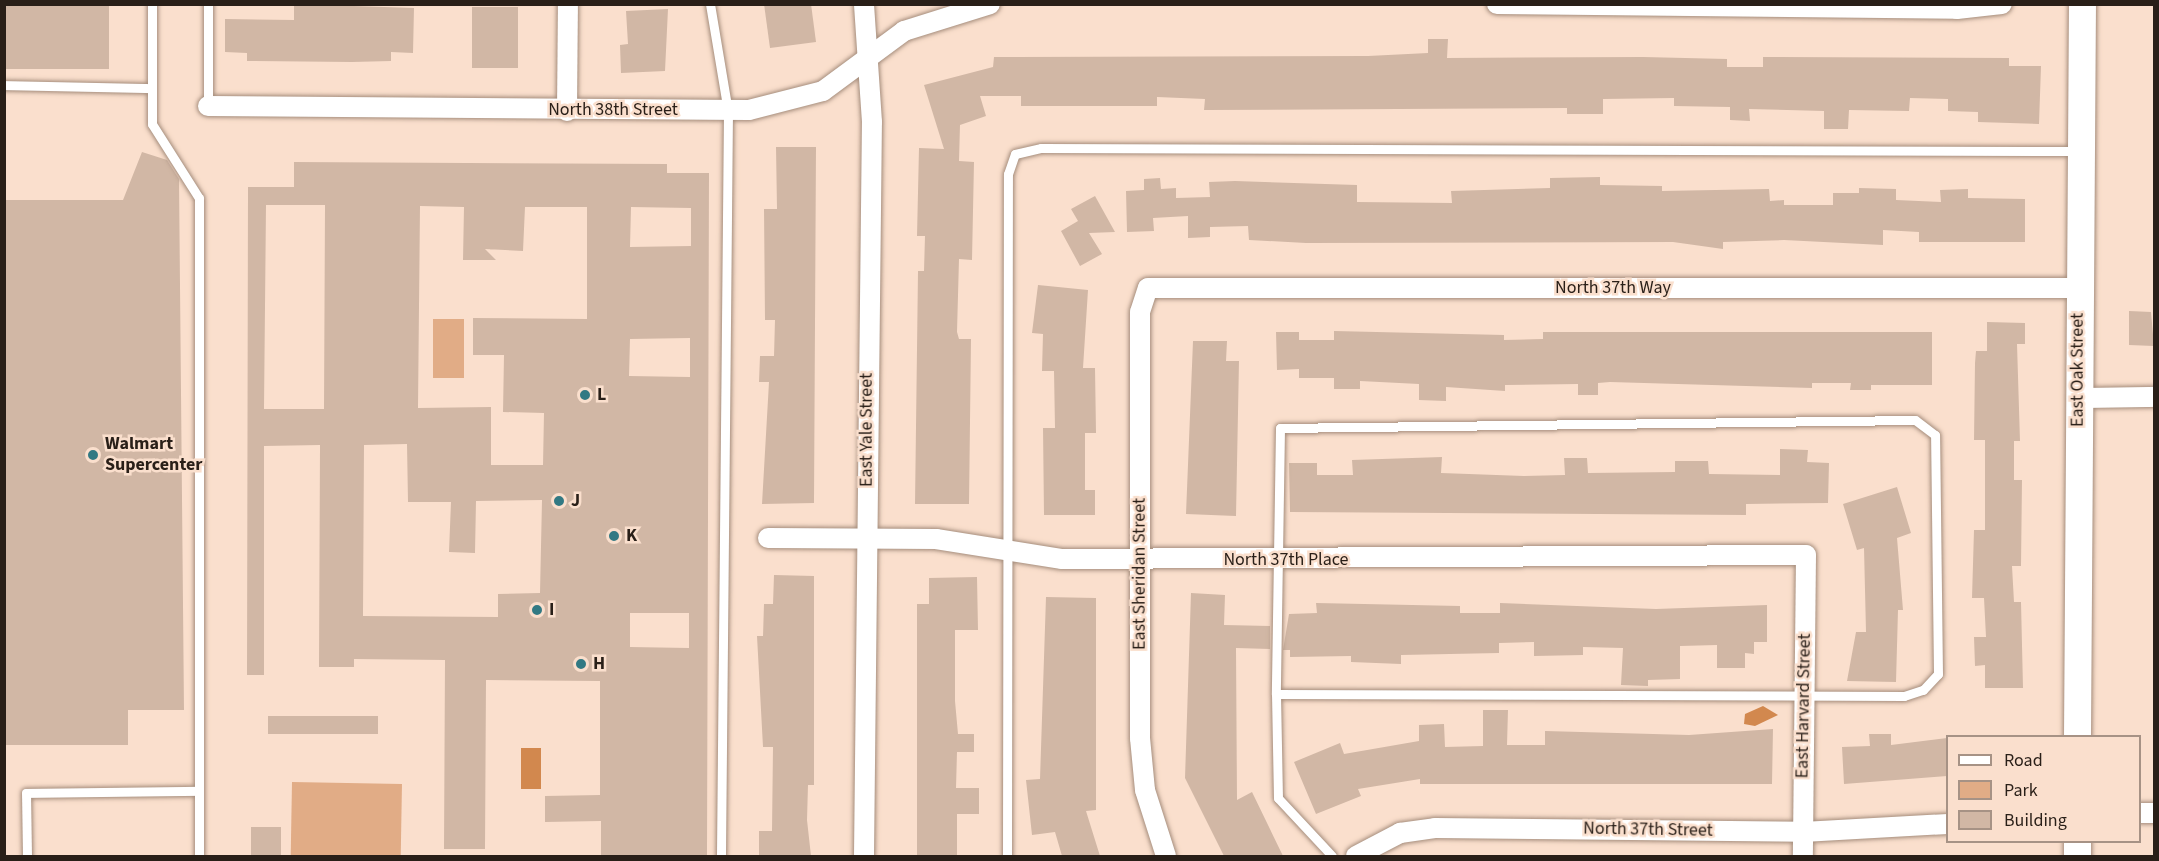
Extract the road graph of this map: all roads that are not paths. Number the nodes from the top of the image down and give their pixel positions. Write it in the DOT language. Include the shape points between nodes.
graph roads {
  1 [pos="152,4"];
  2 [pos="208,4"];
  3 [pos="568,4"];
  4 [pos="710,4"];
  5 [pos="864,4"];
  6 [pos="990,4"];
  7 [pos="1497,4"];
  8 [pos="2002,4"];
  9 [pos="2082,4"];
  10 [pos="1806,6"];
  11 [pos="867,63"];
  12 [pos="4,85"];
  13 [pos="152,88"];
  14 [pos="208,106"];
  15 [pos="567,111"];
  16 [pos="728,111"];
  17 [pos="2080,152"];
  18 [pos="1148,288"];
  19 [pos="2079,288"];
  20 [pos="2154,397"];
  21 [pos="2078,398"];
  22 [pos="768,538"];
  23 [pos="868,539"];
  24 [pos="1005,551"];
  25 [pos="1806,555"];
  26 [pos="1140,560"];
  27 [pos="1278,560"];
  28 [pos="1276,693"];
  29 [pos="1804,695"];
  30 [pos="2077,735"];
  31 [pos="199,791"];
  32 [pos="1946,824"];
  33 [pos="1803,832"];
  34 [pos="27,856"];
  35 [pos="199,856"];
  36 [pos="721,856"];
  37 [pos="864,856"];
  38 [pos="1006,856"];
  39 [pos="1166,856"];
  40 [pos="1332,856"];
  41 [pos="1356,856"];
  42 [pos="1803,856"];
  1 -- 13 [label="lane"];
  2 -- 14 [label="lane"];
  3 -- 15 [label="street"];
  4 -- 16 [label="lane"];
  5 -- 11 [label="street, East Yale Street"];
  6 -- 11 [label="street, North 38th Street" via="904,31"];
  7 -- 10 [label="street"];
  8 -- 10 [label="street"];
  9 -- 17 [label="street, East Oak Street"];
  11 -- 16 [label="street, North 38th Street" via="823,91 789,103"];
  11 -- 23 [label="street, East Yale Street" via="872,122"];
  12 -- 13 [label="lane"];
  13 -- 31 [label="lane" via="152,124 199,198"];
  14 -- 15 [label="street, North 38th Street"];
  15 -- 16 [label="street, North 38th Street"];
  16 -- 36 [label="lane"];
  17 -- 19 [label="street, East Oak Street"];
  17 -- 24 [label="lane" via="1041,148 1015,154 1008,174"];
  18 -- 19 [label="street, North 37th Way"];
  18 -- 26 [label="street, East Sheridan Street" via="1140,312"];
  19 -- 21 [label="street, East Oak Street"];
  20 -- 21 [label="street"];
  21 -- 30 [label="street, East Oak Street"];
  22 -- 23 [label="street, North 37th Place"];
  23 -- 24 [label="street, North 37th Place" via="936,539"];
  23 -- 37 [label="street, East Yale Street"];
  24 -- 26 [label="street, North 37th Place" via="1062,560"];
  24 -- 38 [label="lane"];
  25 -- 27 [label="street, North 37th Place"];
  25 -- 29 [label="street, East Harvard Street"];
  26 -- 27 [label="street, North 37th Place"];
  26 -- 39 [label="street, East Sheridan Street" via="1140,738 1145,790"];
  27 -- 28 [label="lane"];
  27 -- 29 [label="lane" via="1280,428 1915,420 1935,435 1938,674 1923,690 1904,696"];
  28 -- 29 [label="lane"];
  28 -- 40 [label="lane" via="1278,798"];
  29 -- 33 [label="street, East Harvard Street"];
  31 -- 34 [label="lane" via="26,793"];
  31 -- 35 [label="lane"];
  32 -- 33 [label="street, North 37th Street"];
  33 -- 41 [label="street, North 37th Street" via="1435,828 1400,833"];
  33 -- 42 [label="street, East Harvard Street"];
}
